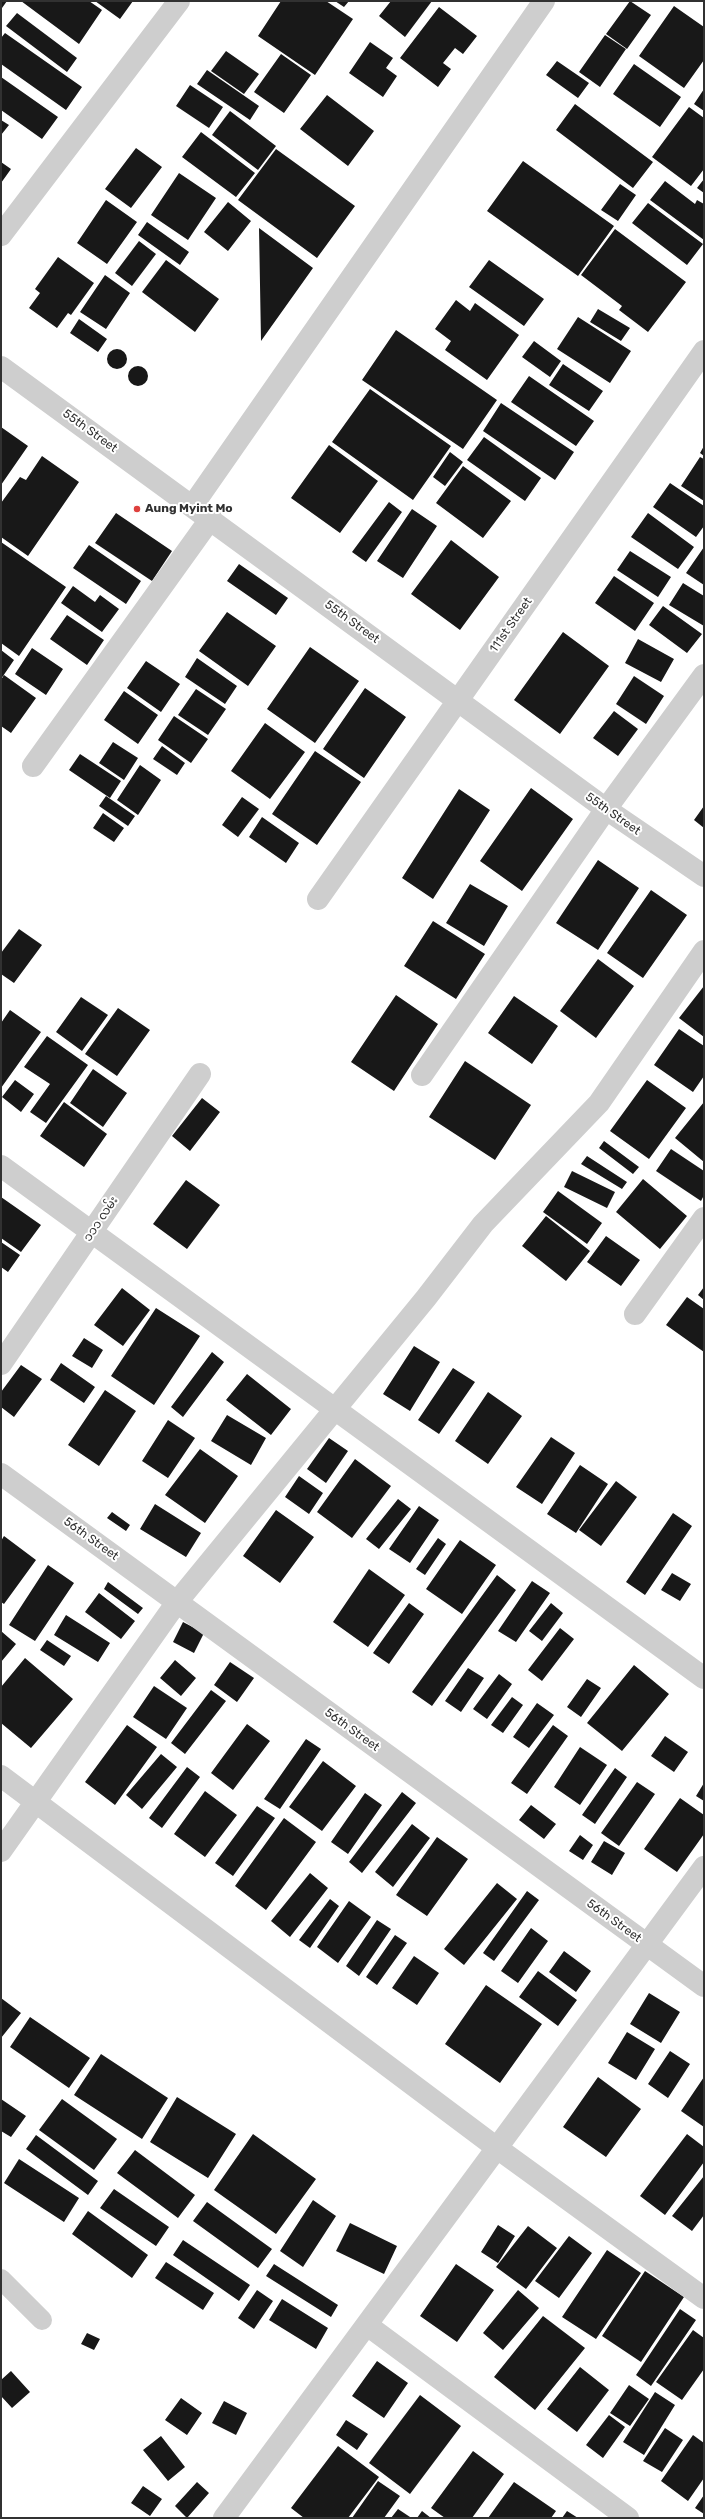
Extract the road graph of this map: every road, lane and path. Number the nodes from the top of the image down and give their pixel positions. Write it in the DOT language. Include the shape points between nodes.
graph roads {
  1 [pos="179,1"];
  2 [pos="544,1"];
  3 [pos="1,235"];
  4 [pos="704,351"];
  5 [pos="1,367"];
  6 [pos="192,505"];
  7 [pos="211,518"];
  8 [pos="704,675"];
  9 [pos="458,701"];
  10 [pos="33,766"];
  11 [pos="606,809"];
  12 [pos="704,876"];
  13 [pos="318,899"];
  14 [pos="704,951"];
  15 [pos="200,1074"];
  16 [pos="422,1075"];
  17 [pos="1,1166"];
  18 [pos="704,1218"];
  19 [pos="91,1233"];
  20 [pos="635,1314"];
  21 [pos="1,1364"];
  22 [pos="334,1409"];
  23 [pos="1,1474"];
  24 [pos="177,1602"];
  25 [pos="704,1678"];
  26 [pos="1,1776"];
  27 [pos="34,1801"];
  28 [pos="1,1851"];
  29 [pos="704,1867"];
  30 [pos="646,1945"];
  31 [pos="704,1986"];
  32 [pos="497,2148"];
  33 [pos="1,2279"];
  34 [pos="704,2298"];
  35 [pos="42,2320"];
  36 [pos="367,2325"];
  37 [pos="224,2518"];
  38 [pos="628,2518"];
  1 -- 3 [label="street"];
  2 -- 6 [label="street"];
  4 -- 9 [label="street, 111st Street"];
  5 -- 6 [label="street, 55th Street"];
  6 -- 7 [label="street, 55th Street"];
  7 -- 9 [label="street, 55th Street"];
  7 -- 10 [label="street"];
  8 -- 11 [label="street"];
  9 -- 11 [label="street, 55th Street"];
  9 -- 13 [label="street, 111st Street"];
  11 -- 12 [label="street, 55th Street"];
  11 -- 16 [label="street"];
  14 -- 22 [label="street" via="600,1103 483,1224 426,1298"];
  15 -- 19 [label="street, ၁၁၁ လမ်း"];
  17 -- 19 [label="street"];
  18 -- 20 [label="street"];
  19 -- 21 [label="street, ၁၁၁ လမ်း"];
  19 -- 22 [label="street"];
  22 -- 24 [label="street"];
  22 -- 25 [label="street"];
  23 -- 24 [label="street, 56th Street"];
  24 -- 27 [label="street"];
  24 -- 30 [label="street, 56th Street"];
  26 -- 27 [label="street"];
  27 -- 28 [label="street"];
  27 -- 32 [label="street"];
  29 -- 30 [label="street"];
  30 -- 31 [label="street, 56th Street"];
  30 -- 32 [label="street"];
  32 -- 34 [label="street"];
  32 -- 36 [label="street"];
  33 -- 35 [label="lane"];
  36 -- 37 [label="street"];
  36 -- 38 [label="street"];
}
